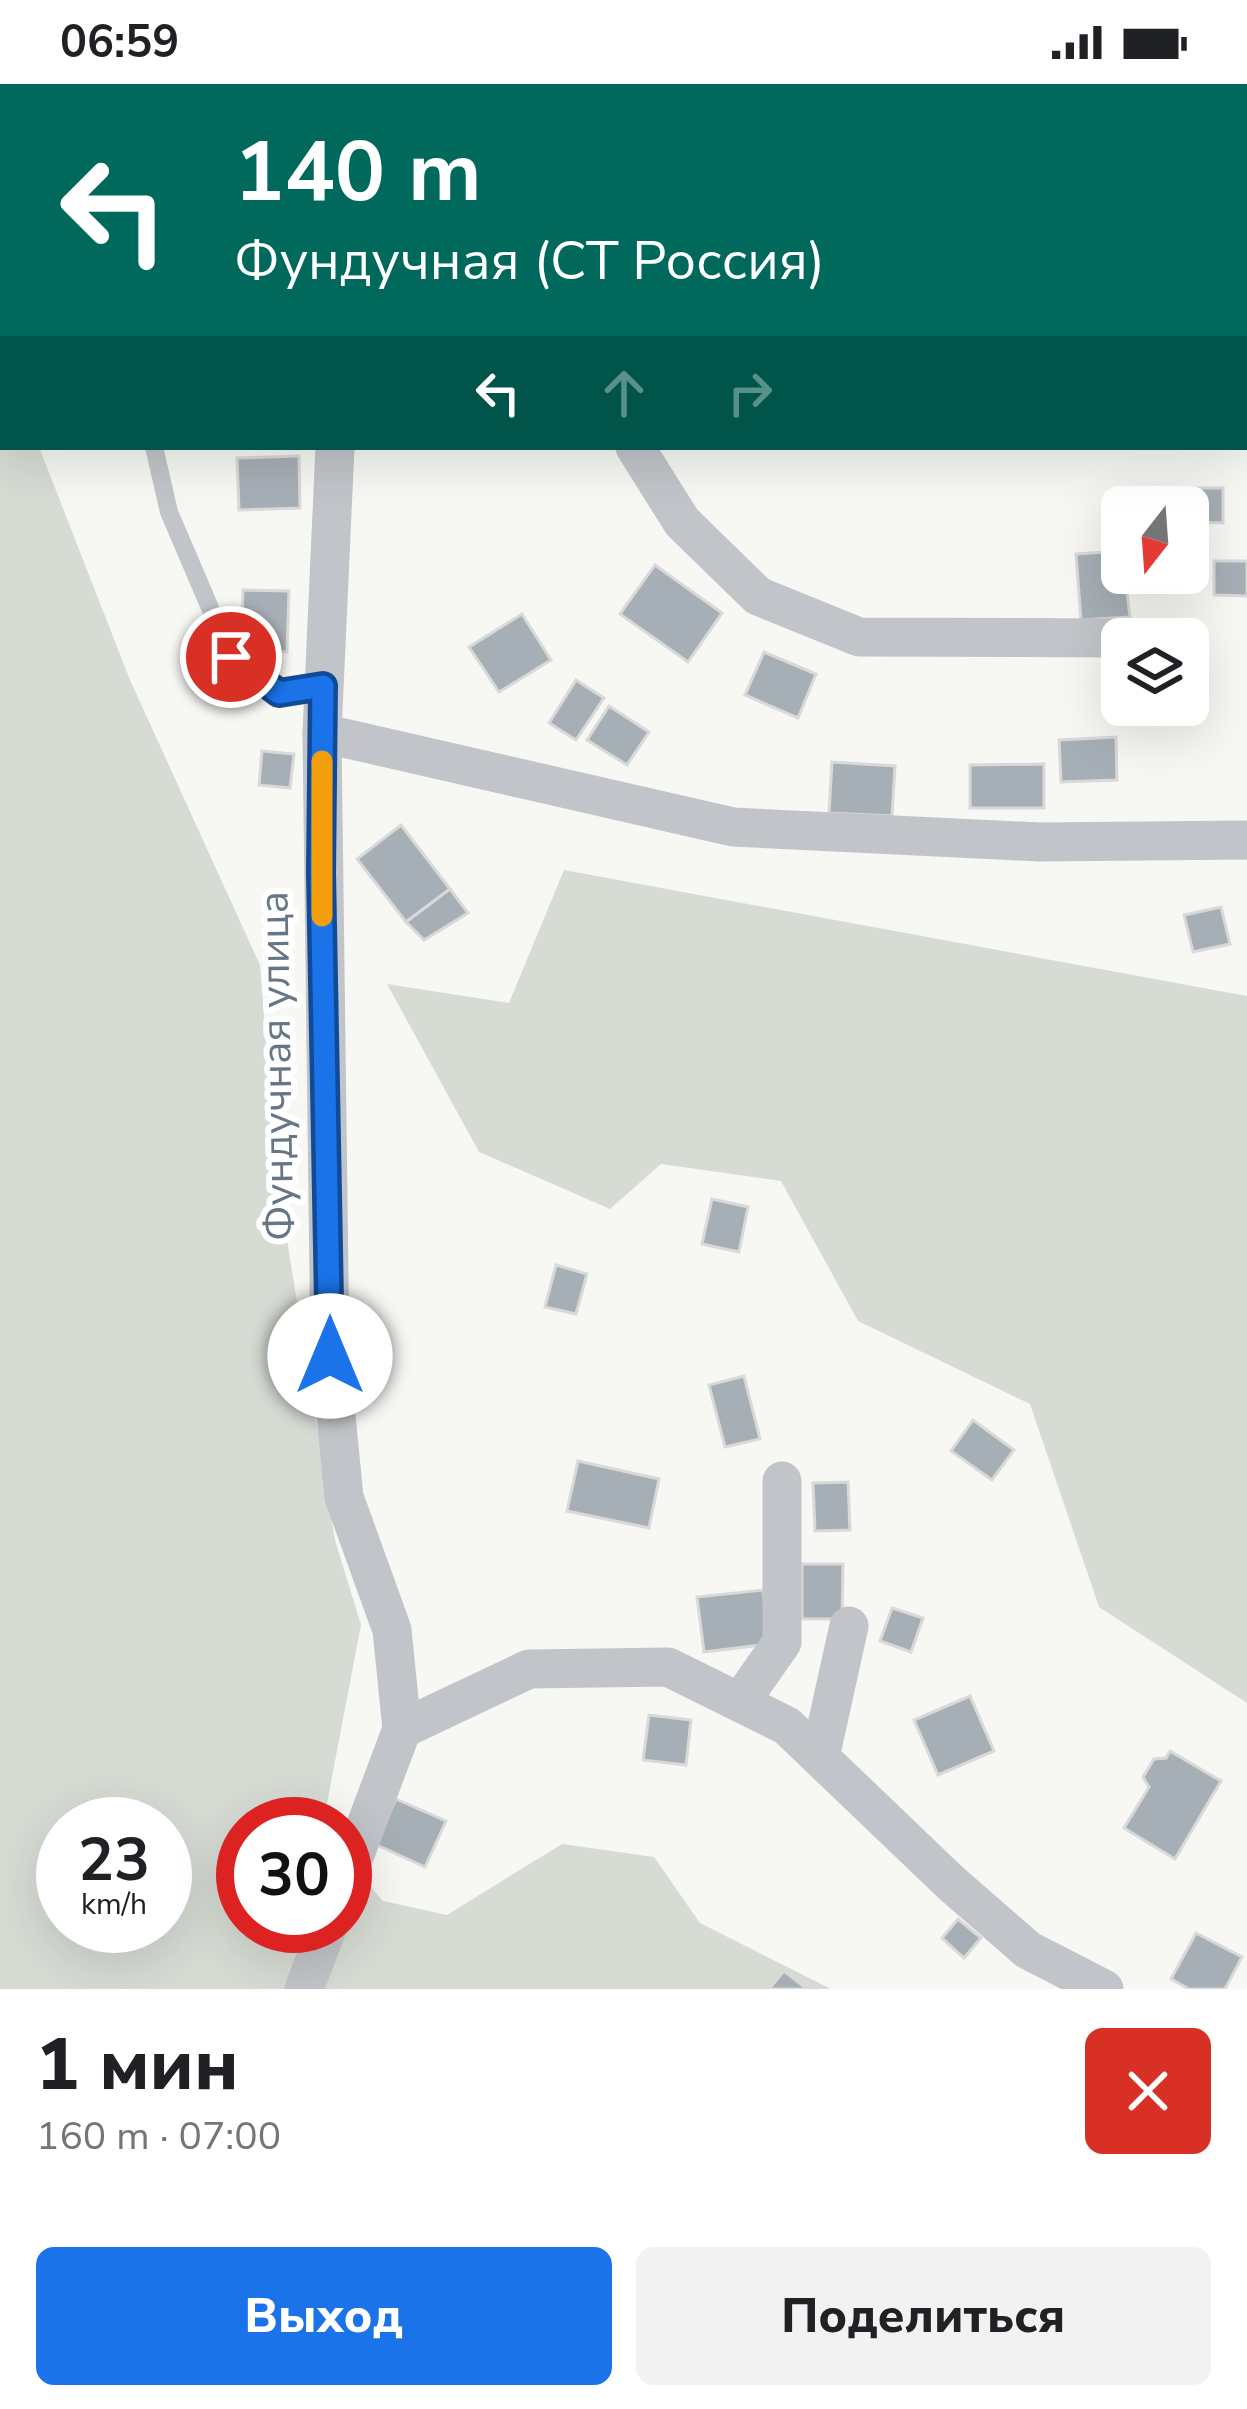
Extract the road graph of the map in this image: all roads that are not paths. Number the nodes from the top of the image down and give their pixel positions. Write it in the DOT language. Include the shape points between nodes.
graph roads {
  1 [pos="155,450"];
  2 [pos="335,450"];
  3 [pos="637,450"];
  4 [pos="1101,638"];
  5 [pos="323,686"];
  6 [pos="322,733"];
  7 [pos="1247,840"];
  8 [pos="782,1481"];
  9 [pos="849,1626"];
  10 [pos="741,1701"];
  11 [pos="402,1729"];
  12 [pos="820,1757"];
  13 [pos="372,1809"];
  14 [pos="318,1953"];
  15 [pos="304,1989"];
  16 [pos="1104,1989"];
  1 -- 5 [label="lane" via="169,512 231,657 279,693"];
  2 -- 5 [label="street, Фундучная улица"];
  3 -- 4 [label="street" via="682,522 758,596 860,637"];
  5 -- 6 [label="street, Фундучная улица"];
  6 -- 7 [label="street" via="734,827 1040,842"];
  6 -- 11 [label="street, Фундучная улица" via="330,1356 344,1497 392,1630"];
  8 -- 10 [label="street" via="782,1642"];
  9 -- 12 [label="street"];
  10 -- 11 [label="street" via="668,1667 529,1669"];
  10 -- 12 [label="street" via="788,1726"];
  11 -- 13 [label="street, Фундучная улица"];
  12 -- 16 [label="street" via="1028,1950"];
  14 -- 15 [label="street"];
}
